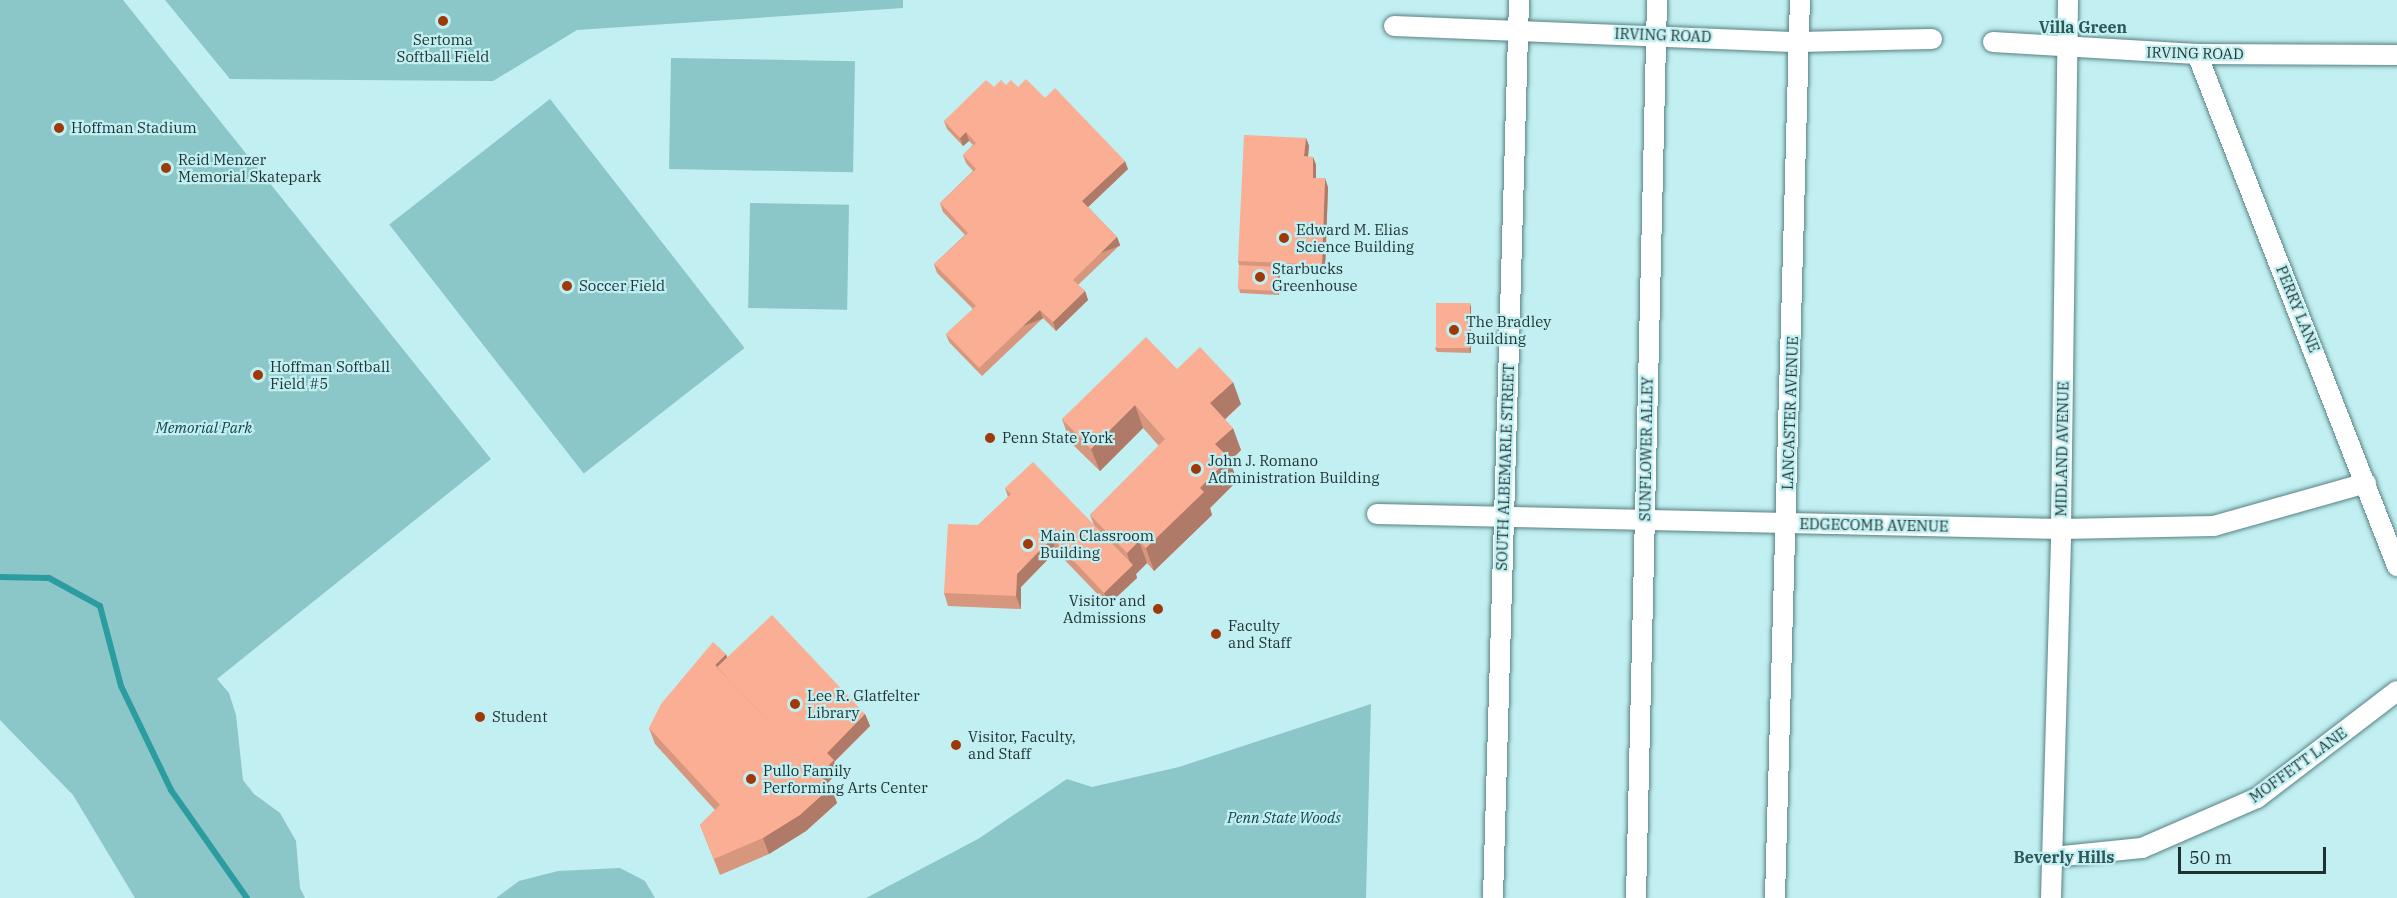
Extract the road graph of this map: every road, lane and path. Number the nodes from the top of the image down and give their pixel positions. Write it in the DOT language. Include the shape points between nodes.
graph roads {
  1 [pos="1519,0"];
  2 [pos="1657,0"];
  3 [pos="1800,0"];
  4 [pos="2068,0"];
  5 [pos="1394,26"];
  6 [pos="1518,31"];
  7 [pos="1656,34"];
  8 [pos="1932,39"];
  9 [pos="1799,42"];
  10 [pos="1993,42"];
  11 [pos="2066,48"];
  12 [pos="2197,54"];
  13 [pos="2397,55"];
  14 [pos="2366,483"];
  15 [pos="1377,514"];
  16 [pos="1504,518"];
  17 [pos="1644,521"];
  18 [pos="1787,523"];
  19 [pos="2061,529"];
  20 [pos="2397,566"];
  21 [pos="2397,691"];
  22 [pos="2052,857"];
  23 [pos="1493,898"];
  24 [pos="1636,898"];
  25 [pos="1774,898"];
  26 [pos="2051,898"];
  1 -- 6 [label="street, SOUTH ALBEMARLE STREET"];
  2 -- 7 [label="street, SUNFLOWER ALLEY"];
  3 -- 9 [label="street, LANCASTER AVENUE"];
  4 -- 11 [label="street, MIDLAND AVENUE"];
  5 -- 6 [label="street, IRVING ROAD"];
  6 -- 7 [label="street, IRVING ROAD"];
  6 -- 16 [label="street, SOUTH ALBEMARLE STREET"];
  7 -- 9 [label="street, IRVING ROAD"];
  7 -- 17 [label="street, SUNFLOWER ALLEY"];
  8 -- 9 [label="street, IRVING ROAD"];
  9 -- 18 [label="street, LANCASTER AVENUE"];
  10 -- 11 [label="street, IRVING ROAD"];
  11 -- 12 [label="street, IRVING ROAD"];
  11 -- 19 [label="street, MIDLAND AVENUE"];
  12 -- 13 [label="street, IRVING ROAD"];
  12 -- 14 [label="street, PERRY LANE"];
  14 -- 19 [label="street, EDGECOMB AVENUE" via="2214,526"];
  14 -- 20 [label="street, PERRY LANE"];
  15 -- 16 [label="street, EDGECOMB AVENUE"];
  16 -- 17 [label="street, EDGECOMB AVENUE"];
  16 -- 23 [label="street, SOUTH ALBEMARLE STREET"];
  17 -- 18 [label="street, EDGECOMB AVENUE"];
  17 -- 24 [label="street, SUNFLOWER ALLEY"];
  18 -- 19 [label="street, EDGECOMB AVENUE"];
  18 -- 25 [label="street, LANCASTER AVENUE"];
  19 -- 22 [label="street, MIDLAND AVENUE"];
  21 -- 22 [label="street, MOFFETT LANE" via="2257,798 2142,848"];
  22 -- 26 [label="street, MIDLAND AVENUE"];
}
